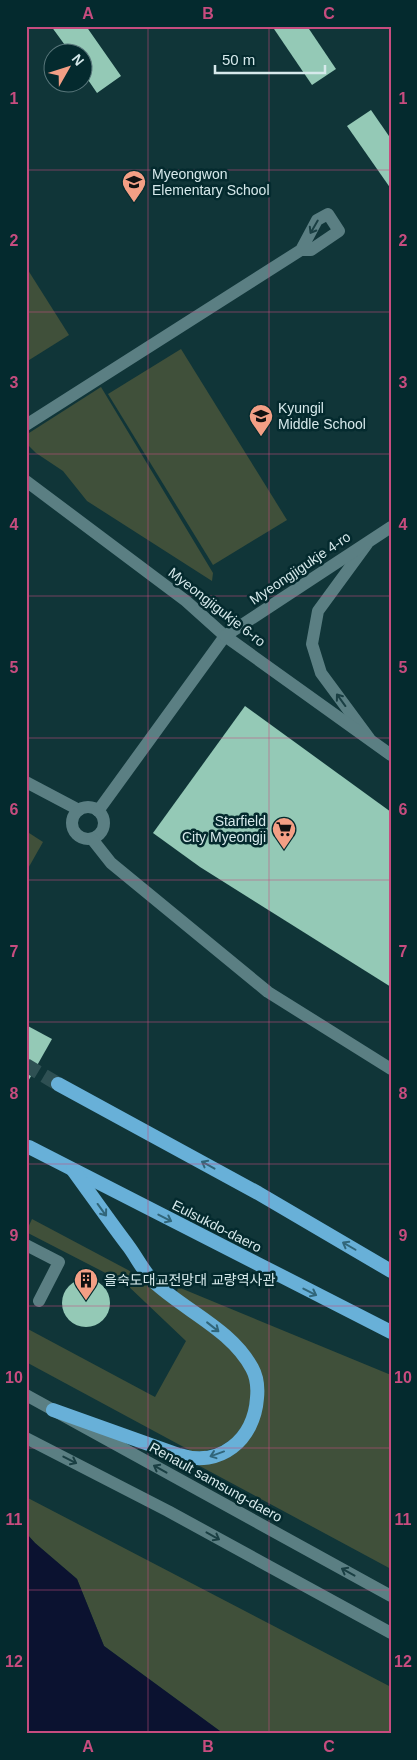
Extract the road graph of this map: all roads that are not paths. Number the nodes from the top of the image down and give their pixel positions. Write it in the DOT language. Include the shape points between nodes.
graph roads {
  1 [pos="302,250"];
  2 [pos="26,425"];
  3 [pos="26,481"];
  4 [pos="391,527"];
  5 [pos="371,539"];
  6 [pos="225,636"];
  7 [pos="370,740"];
  8 [pos="391,755"];
  9 [pos="26,782"];
  10 [pos="79,810"];
  11 [pos="98,811"];
  12 [pos="92,839"];
  13 [pos="391,1069"];
  14 [pos="58,1084"];
  15 [pos="29,1147"];
  16 [pos="73,1170"];
  17 [pos="26,1245"];
  18 [pos="391,1271"];
  19 [pos="39,1301"];
  20 [pos="391,1332"];
  21 [pos="26,1395"];
  22 [pos="53,1410"];
  23 [pos="26,1438"];
  24 [pos="391,1596"];
  25 [pos="391,1633"];
  1 -- 2 [label="street"];
  3 -- 6 [label="street, Myeongjigukje 6-ro" via="186,601"];
  4 -- 5 [label="street, Myeongjigukje 4-ro"];
  5 -- 6 [label="street, Myeongjigukje 4-ro"];
  7 -- 5 [label="street, one-way" via="321,673 312,644 318,611"];
  6 -- 7 [label="street, Myeongjigukje 6-ro"];
  6 -- 11 [label="street"];
  7 -- 8 [label="street, Myeongjigukje 6-ro"];
  9 -- 10 [label="street"];
  10 -- 11 [label="street" via="90,807"];
  10 -- 12 [label="street" via="73,817 74,832 82,839"];
  11 -- 12 [label="street" via="103,817 104,828"];
  12 -- 13 [label="street" via="111,863 268,992"];
  18 -- 14 [label="highway, one-way" via="258,1193"];
  15 -- 16 [label="highway, Eulsukdo-daero"];
  16 -- 20 [label="highway, Eulsukdo-daero, one-way"];
  16 -- 22 [label="highway, one-way" via="153,1280 243,1353 253,1370 258,1391 249,1429 236,1444 219,1454 198,1459 178,1455"];
  17 -- 19 [label="street" via="59,1262"];
  21 -- 22 [label="street, Renault samsung-daero"];
  24 -- 22 [label="street, Renault samsung-daero, one-way"];
  23 -- 25 [label="street, one-way" via="168,1511"];
}
